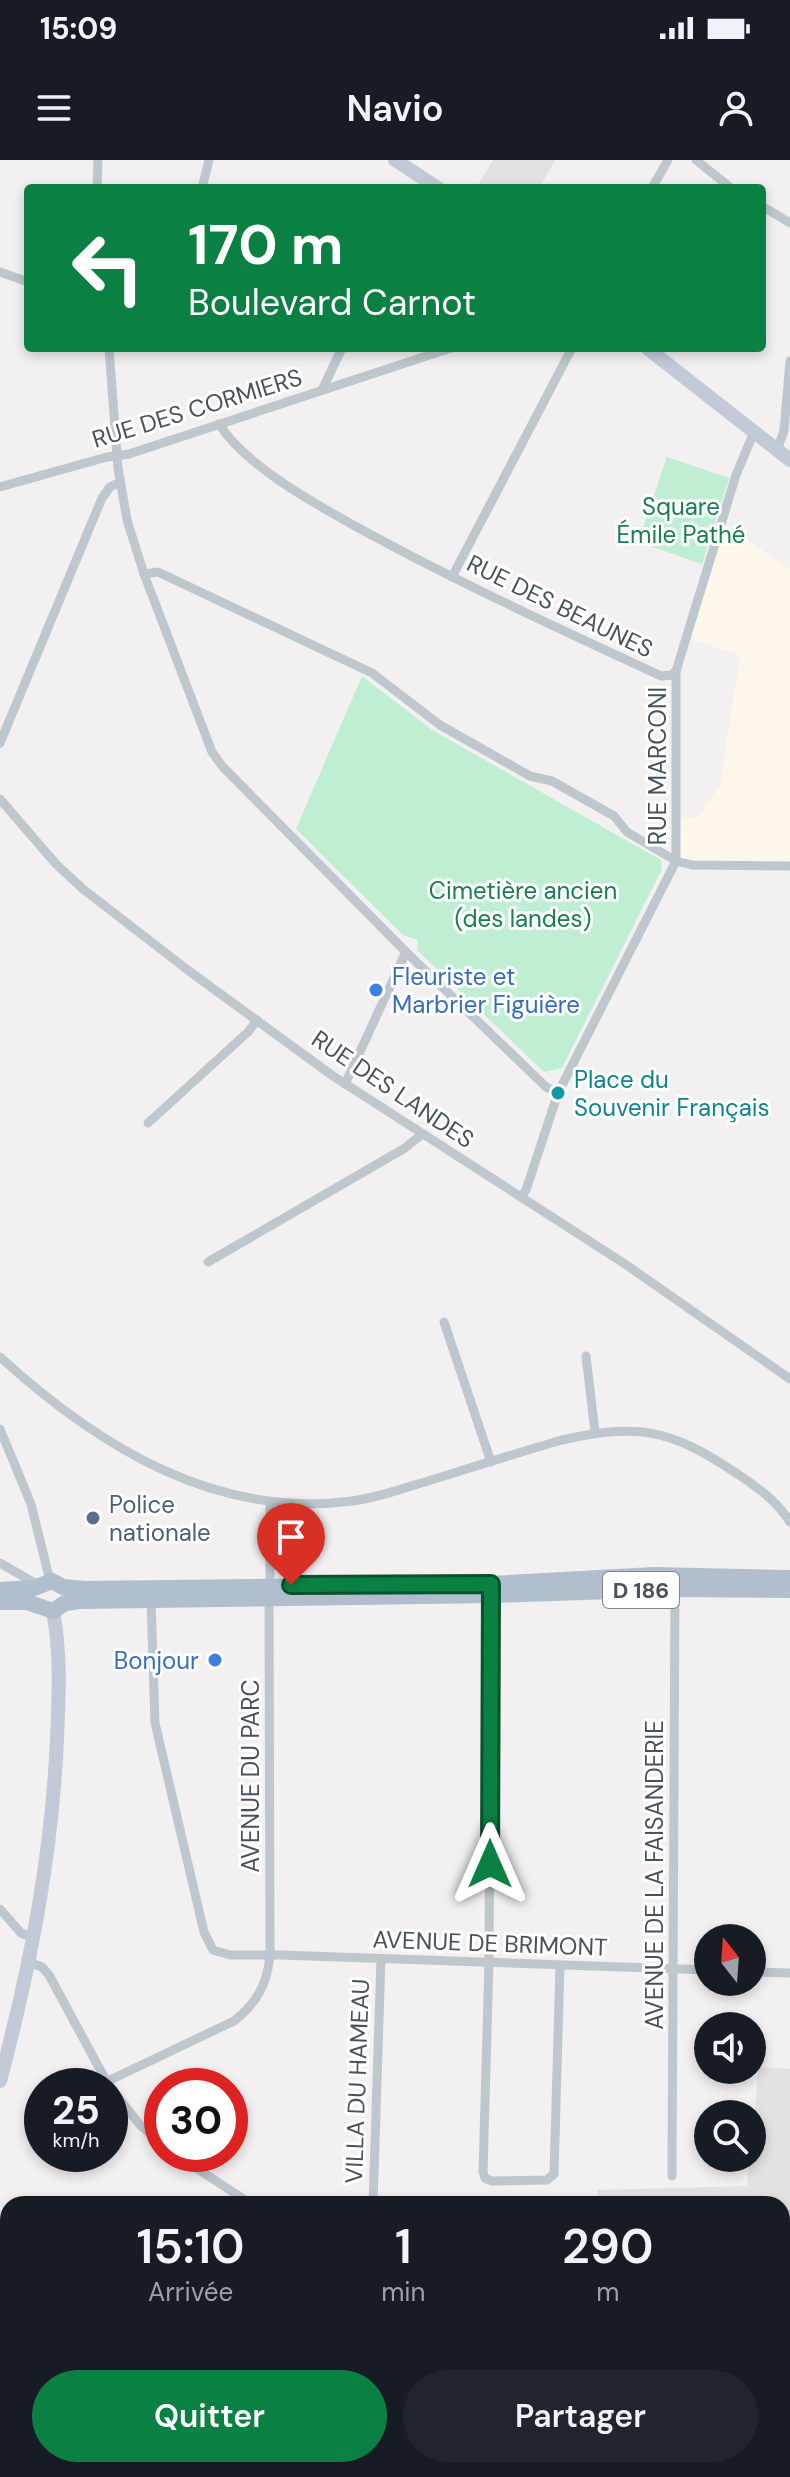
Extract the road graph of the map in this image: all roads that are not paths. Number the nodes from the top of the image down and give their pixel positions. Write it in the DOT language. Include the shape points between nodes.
graph roads {
  1 [pos="98,160"];
  2 [pos="209,160"];
  3 [pos="395,160"];
  4 [pos="668,160"];
  5 [pos="696,160"];
  6 [pos="97,184"];
  7 [pos="203,184"];
  8 [pos="428,184"];
  9 [pos="654,184"];
  10 [pos="726,184"];
  11 [pos="766,208"];
  12 [pos="790,223"];
  13 [pos="0,272"];
  14 [pos="24,281"];
  15 [pos="109,352"];
  16 [pos="340,352"];
  17 [pos="439,352"];
  18 [pos="570,352"];
  19 [pos="652,352"];
  20 [pos="790,361"];
  21 [pos="322,390"];
  22 [pos="219,424"];
  23 [pos="754,432"];
  24 [pos="777,450"];
  25 [pos="118,456"];
  26 [pos="790,460"];
  27 [pos="120,482"];
  28 [pos="0,487"];
  29 [pos="144,574"];
  30 [pos="452,577"];
  31 [pos="676,671"];
  32 [pos="0,743"];
  33 [pos="0,799"];
  34 [pos="676,861"];
  35 [pos="790,866"];
  36 [pos="406,952"];
  37 [pos="257,1020"];
  38 [pos="345,1084"];
  39 [pos="558,1093"];
  40 [pos="148,1123"];
  41 [pos="421,1135"];
  42 [pos="521,1197"];
  43 [pos="208,1262"];
  44 [pos="444,1322"];
  45 [pos="586,1356"];
  46 [pos="0,1357"];
  47 [pos="790,1379"];
  48 [pos="0,1429"];
  49 [pos="595,1432"];
  50 [pos="491,1462"];
  51 [pos="270,1502"];
  52 [pos="790,1522"];
  53 [pos="0,1563"];
  54 [pos="790,1578"];
  55 [pos="675,1582"];
  56 [pos="491,1589"];
  57 [pos="0,1590"];
  58 [pos="790,1590"];
  59 [pos="270,1591"];
  60 [pos="50,1594"];
  61 [pos="151,1600"];
  62 [pos="0,1602"];
  63 [pos="0,1909"];
  64 [pos="34,1938"];
  65 [pos="270,1954"];
  66 [pos="381,1959"];
  67 [pos="29,1962"];
  68 [pos="489,1962"];
  69 [pos="560,1965"];
  70 [pos="674,1969"];
  71 [pos="694,1970"];
  72 [pos="766,1972"];
  73 [pos="790,1973"];
  74 [pos="100,2068"];
  75 [pos="128,2076"];
  76 [pos="0,2081"];
  77 [pos="128,2110"];
  78 [pos="144,2128"];
  79 [pos="202,2172"];
  80 [pos="672,2176"];
  81 [pos="239,2196"];
  82 [pos="373,2196"];
  1 -- 6 [label="street"];
  2 -- 7 [label="street"];
  3 -- 8 [label="street"];
  4 -- 9 [label="street"];
  5 -- 10 [label="street"];
  11 -- 12 [label="street"];
  13 -- 14 [label="street"];
  15 -- 25 [label="street"];
  16 -- 21 [label="street"];
  17 -- 21 [label="street, RUE DES CORMIERS"];
  18 -- 30 [label="street"];
  19 -- 23 [label="street"];
  20 -- 24 [label="street" via="784,431"];
  21 -- 22 [label="street, RUE DES CORMIERS"];
  22 -- 25 [label="street, RUE DES CORMIERS"];
  22 -- 30 [label="street, RUE DES BEAUNES" via="238,447 299,494"];
  23 -- 24 [label="street"];
  23 -- 31 [label="street, RUE DES BEAUNES"];
  24 -- 26 [label="street"];
  25 -- 27 [label="street"];
  25 -- 28 [label="street, RUE DES CORMIERS"];
  27 -- 29 [label="street"];
  27 -- 32 [label="street" via="102,498"];
  29 -- 34 [label="street" via="158,572 361,667 440,725 614,816 627,832"];
  29 -- 36 [label="street" via="217,760"];
  30 -- 31 [label="street, RUE DES BEAUNES" via="661,676"];
  31 -- 34 [label="street, RUE MARCONI"];
  33 -- 37 [label="street, RUE DES LANDES" via="83,889"];
  34 -- 35 [label="street"];
  34 -- 39 [label="street"];
  36 -- 38 [label="street"];
  36 -- 39 [label="street"];
  37 -- 38 [label="street, RUE DES LANDES"];
  37 -- 40 [label="street"];
  38 -- 41 [label="street, RUE DES LANDES"];
  39 -- 42 [label="street"];
  41 -- 42 [label="street, RUE DES LANDES"];
  41 -- 43 [label="street"];
  42 -- 47 [label="street, RUE DES LANDES"];
  44 -- 50 [label="street"];
  45 -- 49 [label="street"];
  46 -- 51 [label="street" via="126,1452 207,1489"];
  48 -- 60 [label="street" via="31,1504"];
  49 -- 50 [label="street"];
  49 -- 52 [label="street" via="647,1432 690,1444 765,1492"];
  50 -- 51 [label="street" via="353,1501"];
  51 -- 59 [label="street, AVENUE DU PARC"];
  53 -- 60 [label="street"];
  54 -- 55 [label="main road, D 186"];
  55 -- 56 [label="main road, D 186"];
  55 -- 58 [label="main road, D 186"];
  55 -- 70 [label="street, AVENUE DE LA FAISANDERIE"];
  56 -- 59 [label="main road, D 186"];
  56 -- 68 [label="street"];
  57 -- 60 [label="main road, D 186"];
  59 -- 60 [label="main road, D 186" via="85,1589"];
  59 -- 61 [label="main road, D 186"];
  59 -- 65 [label="street, AVENUE DU PARC"];
  60 -- 61 [label="main road, D 186"];
  60 -- 62 [label="main road, D 186" via="27,1602"];
  60 -- 64 [label="street" via="58,1640 55,1781"];
  61 -- 65 [label="street, AVENUE DE BRIMONT" via="152,1709 204,1932 213,1950 221,1953"];
  63 -- 64 [label="street" via="21,1933"];
  64 -- 67 [label="street"];
  65 -- 66 [label="street, AVENUE DE BRIMONT"];
  65 -- 75 [label="street, AVENUE DU PARC" via="264,1985 247,2011"];
  66 -- 68 [label="street, AVENUE DE BRIMONT"];
  66 -- 82 [label="street, VILLA DU HAMEAU"];
  67 -- 74 [label="street" via="49,1975"];
  67 -- 76 [label="street"];
  68 -- 69 [label="street, AVENUE DE BRIMONT"];
  68 -- 69 [label="street" via="483,2172 492,2181 547,2180 554,2174"];
  69 -- 70 [label="street, AVENUE DE BRIMONT"];
  70 -- 71 [label="street, AVENUE DE BRIMONT"];
  70 -- 80 [label="street, AVENUE DE LA FAISANDERIE"];
  72 -- 73 [label="street"];
  77 -- 78 [label="street"];
  79 -- 81 [label="street"];
}
